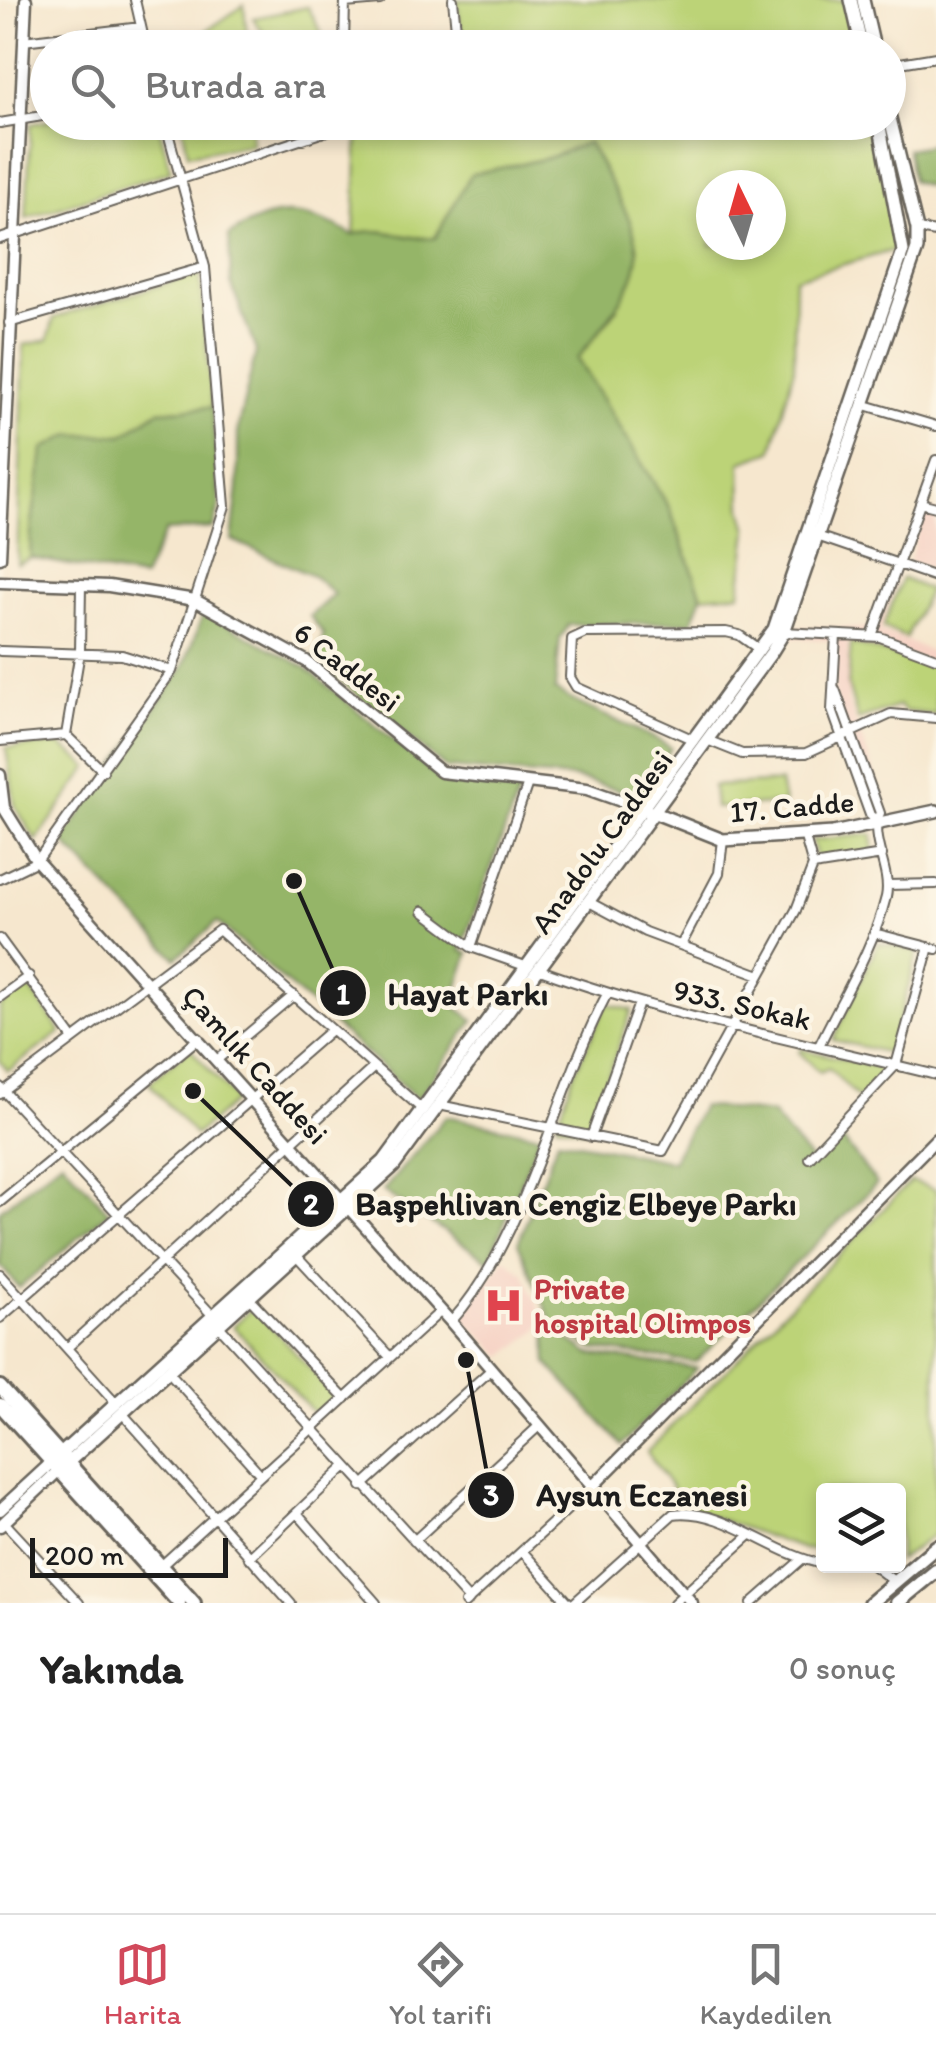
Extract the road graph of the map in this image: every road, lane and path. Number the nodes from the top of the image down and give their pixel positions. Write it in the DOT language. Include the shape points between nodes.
graph roads {
  1 [pos="26,0"];
  2 [pos="135,0"];
  3 [pos="380,0"];
  4 [pos="452,0"];
  5 [pos="851,0"];
  6 [pos="863,0"];
  7 [pos="345,2"];
  8 [pos="141,26"];
  9 [pos="110,30"];
  10 [pos="142,30"];
  11 [pos="344,30"];
  12 [pos="456,30"];
  13 [pos="858,30"];
  14 [pos="870,30"];
  15 [pos="30,40"];
  16 [pos="23,41"];
  17 [pos="936,58"];
  18 [pos="906,62"];
  19 [pos="30,117"];
  20 [pos="19,119"];
  21 [pos="0,122"];
  22 [pos="170,140"];
  23 [pos="298,140"];
  24 [pos="883,140"];
  25 [pos="895,140"];
  26 [pos="182,182"];
  27 [pos="917,228"];
  28 [pos="936,232"];
  29 [pos="14,236"];
  30 [pos="0,239"];
  31 [pos="205,267"];
  32 [pos="9,323"];
  33 [pos="4,361"];
  34 [pos="865,405"];
  35 [pos="936,426"];
  36 [pos="936,460"];
  37 [pos="920,503"];
  38 [pos="936,507"];
  39 [pos="813,535"];
  40 [pos="0,558"];
  41 [pos="898,563"];
  42 [pos="936,577"];
  43 [pos="0,582"];
  44 [pos="81,585"];
  45 [pos="195,600"];
  46 [pos="784,632"];
  47 [pos="836,635"];
  48 [pos="872,636"];
  49 [pos="760,650"];
  50 [pos="0,651"];
  51 [pos="80,652"];
  52 [pos="936,658"];
  53 [pos="172,671"];
  54 [pos="835,690"];
  55 [pos="936,718"];
  56 [pos="854,734"];
  57 [pos="66,735"];
  58 [pos="701,740"];
  59 [pos="842,740"];
  60 [pos="0,742"];
  61 [pos="103,771"];
  62 [pos="0,776"];
  63 [pos="528,783"];
  64 [pos="649,811"];
  65 [pos="936,811"];
  66 [pos="876,822"];
  67 [pos="804,834"];
  68 [pos="723,840"];
  69 [pos="882,855"];
  70 [pos="37,861"];
  71 [pos="813,866"];
  72 [pos="0,879"];
  73 [pos="936,884"];
  74 [pos="888,885"];
  75 [pos="589,902"];
  76 [pos="423,911"];
  77 [pos="874,933"];
  78 [pos="0,939"];
  79 [pos="681,946"];
  80 [pos="472,947"];
  81 [pos="932,948"];
  82 [pos="534,968"];
  83 [pos="760,975"];
  84 [pos="29,976"];
  85 [pos="150,984"];
  86 [pos="607,994"];
  87 [pos="294,995"];
  88 [pos="0,996"];
  89 [pos="638,1003"];
  90 [pos="727,1028"];
  91 [pos="331,1030"];
  92 [pos="199,1038"];
  93 [pos="72,1039"];
  94 [pos="818,1046"];
  95 [pos="218,1059"];
  96 [pos="896,1065"];
  97 [pos="372,1069"];
  98 [pos="936,1075"];
  99 [pos="1,1091"];
  100 [pos="252,1096"];
  101 [pos="439,1106"];
  102 [pos="423,1110"];
  103 [pos="548,1131"];
  104 [pos="590,1137"];
  105 [pos="936,1140"];
  106 [pos="292,1146"];
  107 [pos="60,1154"];
  108 [pos="809,1158"];
  109 [pos="0,1202"];
  110 [pos="346,1203"];
  111 [pos="117,1217"];
  112 [pos="296,1255"];
  113 [pos="163,1262"];
  114 [pos="0,1274"];
  115 [pos="249,1298"];
  116 [pos="24,1300"];
  117 [pos="441,1311"];
  118 [pos="0,1318"];
  119 [pos="216,1321"];
  120 [pos="451,1322"];
  121 [pos="68,1347"];
  122 [pos="390,1357"];
  123 [pos="492,1368"];
  124 [pos="168,1372"];
  125 [pos="0,1387"];
  126 [pos="344,1399"];
  127 [pos="1,1408"];
  128 [pos="119,1409"];
  129 [pos="540,1425"];
  130 [pos="311,1430"];
  131 [pos="60,1462"];
  132 [pos="345,1467"];
  133 [pos="261,1475"];
  134 [pos="362,1486"];
  135 [pos="591,1488"];
  136 [pos="0,1510"];
  137 [pos="297,1514"];
  138 [pos="214,1518"];
  139 [pos="2,1524"];
  140 [pos="749,1536"];
  141 [pos="414,1541"];
  142 [pos="640,1544"];
  143 [pos="936,1547"];
  144 [pos="522,1551"];
  145 [pos="249,1558"];
  146 [pos="801,1560"];
  147 [pos="816,1563"];
  148 [pos="161,1566"];
  149 [pos="883,1573"];
  150 [pos="933,1579"];
  151 [pos="895,1582"];
  152 [pos="688,1599"];
  153 [pos="467,1602"];
  154 [pos="79,1603"];
  155 [pos="179,1603"];
  156 [pos="194,1603"];
  157 [pos="291,1603"];
  158 [pos="376,1603"];
  159 [pos="571,1603"];
  160 [pos="674,1603"];
  161 [pos="752,1603"];
  162 [pos="870,1603"];
  163 [pos="898,1603"];
  1 -- 16 [label="street"];
  2 -- 8 [label="street"];
  3 -- 7 [label="street"];
  4 -- 12 [label="street"];
  5 -- 13 [label="main road"];
  6 -- 14 [label="main road"];
  7 -- 11 [label="street"];
  8 -- 9 [label="street"];
  8 -- 10 [label="street"];
  15 -- 16 [label="street"];
  16 -- 20 [label="street"];
  17 -- 18 [label="street"];
  19 -- 20 [label="street"];
  20 -- 21 [label="street"];
  20 -- 29 [label="street"];
  22 -- 26 [label="street"];
  23 -- 26 [label="street"];
  24 -- 39 [label="main road, Anadolu Caddesi" via="903,250"];
  25 -- 27 [label="main road, Anadolu Caddesi"];
  26 -- 29 [label="street"];
  26 -- 31 [label="street"];
  27 -- 28 [label="street"];
  27 -- 34 [label="main road, Anadolu Caddesi" via="914,266"];
  29 -- 30 [label="street"];
  29 -- 32 [label="street"];
  31 -- 32 [label="street"];
  31 -- 45 [label="street" via="226,506"];
  32 -- 33 [label="street"];
  33 -- 40 [label="street"];
  34 -- 35 [label="street"];
  34 -- 39 [label="main road, Anadolu Caddesi"];
  36 -- 37 [label="street"];
  37 -- 38 [label="street"];
  37 -- 41 [label="street"];
  39 -- 41 [label="street"];
  39 -- 46 [label="main road, Anadolu Caddesi"];
  39 -- 49 [label="main road, Anadolu Caddesi"];
  41 -- 42 [label="street"];
  41 -- 48 [label="street"];
  43 -- 44 [label="street, 6 Caddesi"];
  44 -- 45 [label="street, 6 Caddesi"];
  44 -- 51 [label="street"];
  45 -- 53 [label="street"];
  45 -- 63 [label="street, 6 Caddesi" via="306,661 441,772"];
  46 -- 47 [label="street"];
  46 -- 58 [label="main road, Anadolu Caddesi"];
  47 -- 48 [label="street"];
  47 -- 54 [label="street"];
  48 -- 52 [label="street"];
  49 -- 58 [label="main road, Anadolu Caddesi"];
  49 -- 58 [label="street" via="726,632 601,632 572,639 570,677 576,687"];
  50 -- 51 [label="street"];
  51 -- 53 [label="street" via="122,655"];
  51 -- 57 [label="street"];
  53 -- 61 [label="street"];
  54 -- 56 [label="street"];
  54 -- 59 [label="street" via="832,710"];
  55 -- 56 [label="street" via="890,714"];
  56 -- 59 [label="street"];
  56 -- 66 [label="street" via="880,813"];
  57 -- 60 [label="street"];
  57 -- 61 [label="street"];
  58 -- 59 [label="street" via="749,754 806,753"];
  58 -- 64 [label="main road, Anadolu Caddesi"];
  59 -- 66 [label="street"];
  61 -- 70 [label="street"];
  62 -- 70 [label="street, Çamlık Caddesi" via="4,808"];
  63 -- 64 [label="street, 6 Caddesi" via="587,789"];
  63 -- 80 [label="street"];
  64 -- 68 [label="main road, 17. Cadde"];
  64 -- 75 [label="main road, Anadolu Caddesi"];
  64 -- 82 [label="main road, Anadolu Caddesi"];
  65 -- 66 [label="main road, 17. Cadde"];
  66 -- 67 [label="main road, 17. Cadde"];
  66 -- 69 [label="street"];
  67 -- 68 [label="main road, 17. Cadde"];
  67 -- 71 [label="street"];
  68 -- 79 [label="street" via="719,873"];
  69 -- 71 [label="street"];
  69 -- 74 [label="street"];
  70 -- 72 [label="street"];
  70 -- 85 [label="street, Çamlık Caddesi"];
  71 -- 83 [label="street"];
  73 -- 74 [label="street"];
  74 -- 77 [label="street"];
  75 -- 79 [label="street"];
  75 -- 82 [label="main road, Anadolu Caddesi"];
  76 -- 80 [label="street, 933. Sokak"];
  77 -- 81 [label="street"];
  77 -- 94 [label="street"];
  78 -- 84 [label="street"];
  79 -- 83 [label="street"];
  80 -- 82 [label="street, 933. Sokak"];
  81 -- 96 [label="street"];
  82 -- 86 [label="street, 933. Sokak"];
  82 -- 101 [label="main road, Anadolu Caddesi"];
  82 -- 102 [label="main road, Anadolu Caddesi"];
  83 -- 90 [label="street"];
  84 -- 88 [label="street"];
  84 -- 93 [label="street"];
  85 -- 87 [label="street" via="212,931 226,933"];
  85 -- 92 [label="street, Çamlık Caddesi"];
  85 -- 93 [label="street"];
  86 -- 89 [label="street, 933. Sokak"];
  86 -- 103 [label="street"];
  87 -- 91 [label="street"];
  87 -- 95 [label="street"];
  89 -- 90 [label="street, 933. Sokak"];
  89 -- 104 [label="street"];
  90 -- 94 [label="street, 933. Sokak"];
  90 -- 104 [label="street" via="662,1150"];
  91 -- 97 [label="street"];
  91 -- 100 [label="street"];
  92 -- 95 [label="street, Çamlık Caddesi"];
  92 -- 107 [label="street"];
  93 -- 99 [label="street"];
  94 -- 96 [label="street, 933. Sokak"];
  95 -- 100 [label="street, Çamlık Caddesi"];
  96 -- 98 [label="street, 933. Sokak"];
  96 -- 108 [label="street"];
  97 -- 102 [label="street"];
  97 -- 106 [label="street"];
  99 -- 107 [label="street"];
  100 -- 106 [label="street, Çamlık Caddesi"];
  100 -- 111 [label="street"];
  101 -- 103 [label="street"];
  101 -- 110 [label="main road, Anadolu Caddesi" via="394,1166"];
  102 -- 110 [label="main road, Anadolu Caddesi"];
  103 -- 104 [label="street"];
  103 -- 120 [label="street" via="490,1270"];
  105 -- 135 [label="street"];
  106 -- 110 [label="street, Çamlık Caddesi"];
  106 -- 113 [label="street"];
  107 -- 109 [label="street"];
  107 -- 111 [label="street"];
  110 -- 112 [label="main road, Anadolu Caddesi"];
  110 -- 117 [label="street, Çamlık Caddesi"];
  110 -- 119 [label="main road, Anadolu Caddesi"];
  111 -- 113 [label="street"];
  111 -- 116 [label="street"];
  112 -- 115 [label="main road, Anadolu Caddesi"];
  112 -- 122 [label="street"];
  113 -- 119 [label="street"];
  113 -- 121 [label="street"];
  114 -- 116 [label="street"];
  115 -- 119 [label="main road, Anadolu Caddesi"];
  115 -- 126 [label="street"];
  116 -- 118 [label="street"];
  116 -- 121 [label="street"];
  117 -- 120 [label="street, Çamlık Caddesi"];
  117 -- 122 [label="street"];
  119 -- 124 [label="main road, Anadolu Caddesi"];
  119 -- 128 [label="main road, Anadolu Caddesi"];
  119 -- 130 [label="street"];
  120 -- 123 [label="street, Çamlık Caddesi"];
  121 -- 128 [label="street"];
  122 -- 126 [label="street"];
  123 -- 129 [label="street, Çamlık Caddesi"];
  123 -- 134 [label="street"];
  124 -- 128 [label="main road, Anadolu Caddesi"];
  124 -- 133 [label="street"];
  125 -- 131 [label="main road"];
  126 -- 130 [label="street"];
  127 -- 131 [label="main road"];
  128 -- 131 [label="main road, Anadolu Caddesi"];
  128 -- 138 [label="street"];
  129 -- 135 [label="street, Çamlık Caddesi"];
  129 -- 141 [label="street"];
  130 -- 132 [label="street"];
  130 -- 133 [label="street"];
  131 -- 136 [label="street, Anadolu Caddesi"];
  131 -- 139 [label="street, Anadolu Caddesi"];
  131 -- 148 [label="main road"];
  131 -- 155 [label="main road"];
  132 -- 134 [label="street"];
  132 -- 137 [label="street"];
  133 -- 138 [label="street"];
  134 -- 141 [label="street"];
  135 -- 142 [label="street, Çamlık Caddesi"];
  135 -- 144 [label="street"];
  137 -- 145 [label="street"];
  137 -- 158 [label="street"];
  138 -- 145 [label="street"];
  138 -- 148 [label="street"];
  139 -- 154 [label="street"];
  140 -- 142 [label="street" via="686,1512 674,1514"];
  140 -- 146 [label="street"];
  140 -- 152 [label="street"];
  141 -- 153 [label="street"];
  142 -- 152 [label="street, Çamlık Caddesi"];
  142 -- 159 [label="street"];
  143 -- 151 [label="main road"];
  144 -- 153 [label="street"];
  144 -- 159 [label="street"];
  145 -- 157 [label="street"];
  146 -- 147 [label="street"];
  146 -- 161 [label="street"];
  148 -- 156 [label="main road"];
  149 -- 151 [label="street"];
  150 -- 163 [label="main road"];
  151 -- 162 [label="main road"];
  152 -- 160 [label="street"];
}
